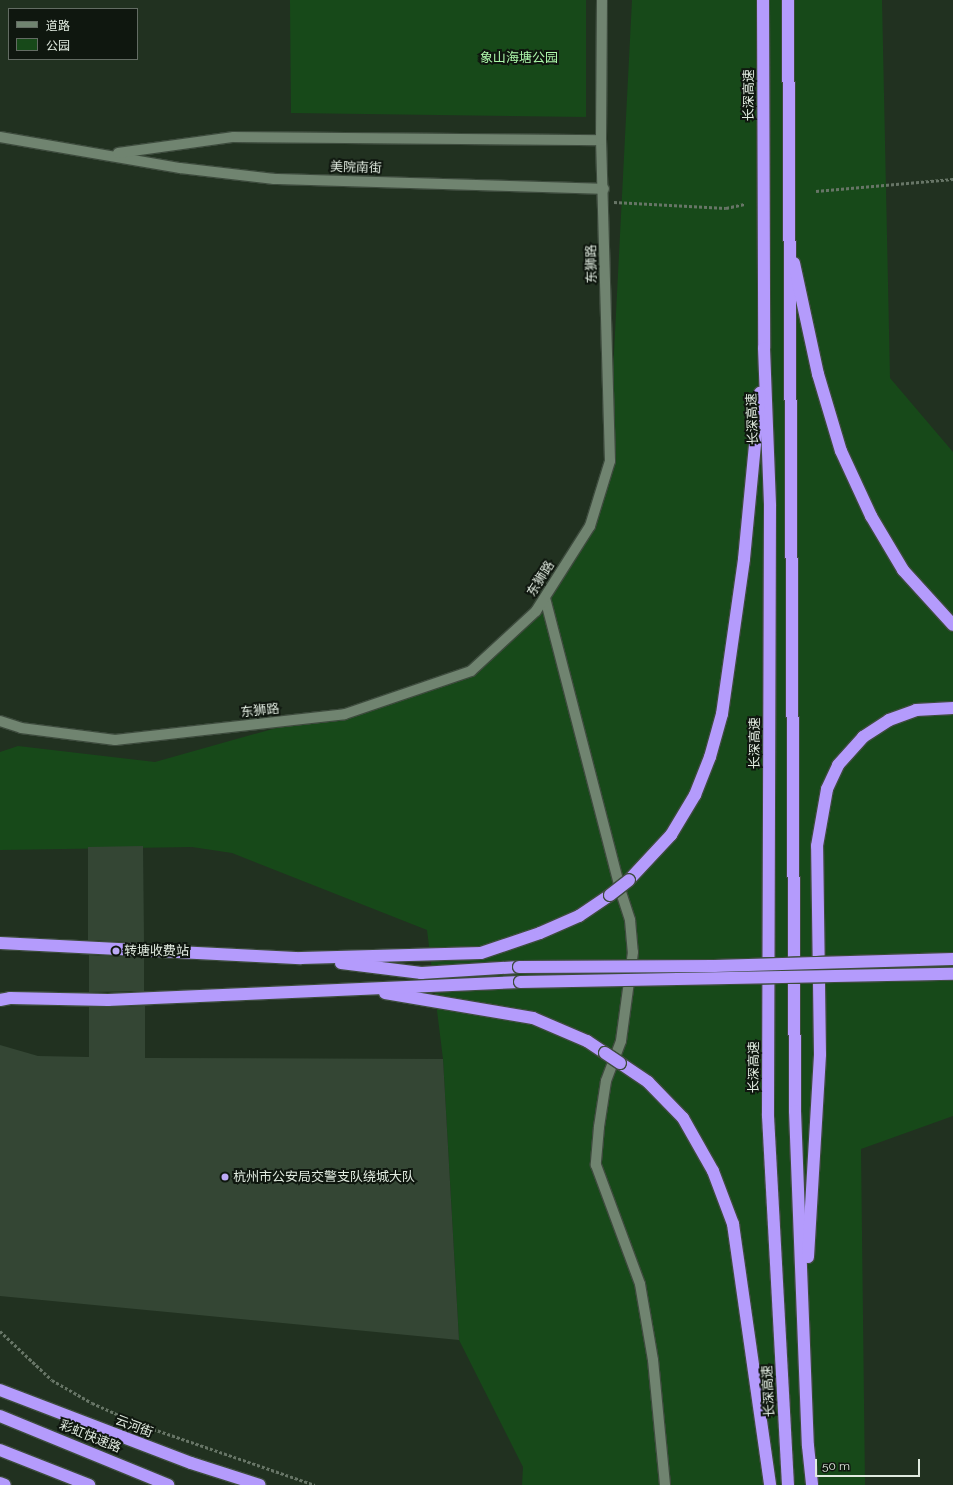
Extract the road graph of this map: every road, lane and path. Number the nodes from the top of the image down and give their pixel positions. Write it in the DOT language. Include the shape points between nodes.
graph roads {
  1 [pos="602,0"];
  2 [pos="763,0"];
  3 [pos="788,0"];
  4 [pos="0,137"];
  5 [pos="601,140"];
  6 [pos="109,154"];
  7 [pos="953,179"];
  8 [pos="604,189"];
  9 [pos="816,191"];
  10 [pos="604,201"];
  11 [pos="746,204"];
  12 [pos="789,239"];
  13 [pos="764,348"];
  14 [pos="545,598"];
  15 [pos="953,625"];
  16 [pos="953,708"];
  17 [pos="0,721"];
  18 [pos="0,943"];
  19 [pos="301,958"];
  20 [pos="953,959"];
  21 [pos="953,974"];
  22 [pos="354,988"];
  23 [pos="3,998"];
  24 [pos="805,1322"];
  25 [pos="0,1331"];
  26 [pos="0,1382"];
  27 [pos="0,1390"];
  28 [pos="61,1414"];
  29 [pos="0,1416"];
  30 [pos="0,1450"];
  31 [pos="0,1483"];
  32 [pos="5,1485"];
  33 [pos="89,1485"];
  34 [pos="168,1485"];
  35 [pos="260,1485"];
  36 [pos="315,1485"];
  37 [pos="665,1485"];
  38 [pos="770,1485"];
  39 [pos="788,1485"];
  40 [pos="812,1485"];
  1 -- 5 [label="street, 东狮路"];
  2 -- 13 [label="highway, 长深高速"];
  3 -- 12 [label="highway"];
  4 -- 6 [label="street, 美院南街"];
  5 -- 6 [label="street, 美院南街" via="234,137"];
  5 -- 8 [label="street, 东狮路"];
  6 -- 8 [label="street, 美院南街" via="180,168 274,179"];
  7 -- 9 [label="path"];
  8 -- 10 [label="street, 东狮路"];
  10 -- 11 [label="path" via="726,208"];
  10 -- 14 [label="street, 东狮路" via="610,461 590,526"];
  12 -- 15 [label="highway" via="818,374 841,451 871,516 903,570"];
  12 -- 24 [label="highway" via="795,1111"];
  13 -- 19 [label="highway, bridge" via="744,559 722,714 710,757 694,795 671,835 629,880 572,919 481,953"];
  13 -- 39 [label="highway, 长深高速" via="770,506 768,1116"];
  14 -- 17 [label="street, 东狮路" via="536,611 471,670 345,714 115,740 21,728"];
  14 -- 37 [label="street" via="630,920 633,952 622,1041 606,1081 596,1165 640,1284 653,1360"];
  16 -- 24 [label="highway" via="916,710 889,720 863,737 838,765 827,789 817,846 820,1054"];
  18 -- 19 [label="highway" via="109,946"];
  19 -- 20 [label="highway, bridge" via="421,973 519,967 714,966"];
  21 -- 22 [label="highway, bridge" via="520,982"];
  22 -- 23 [label="highway" via="108,1000"];
  22 -- 38 [label="highway, bridge" via="533,1018 587,1041 648,1082 683,1118 713,1171 733,1224"];
  24 -- 40 [label="highway" via="808,1446"];
  25 -- 36 [label="path" via="52,1380 92,1403 140,1424"];
  26 -- 28 [label="highway"];
  27 -- 28 [label="highway, 云河街"];
  28 -- 35 [label="highway, 云河街" via="191,1464"];
  29 -- 34 [label="highway, 彩虹快速路"];
  30 -- 33 [label="highway"];
  31 -- 32 [label="highway"];
}
